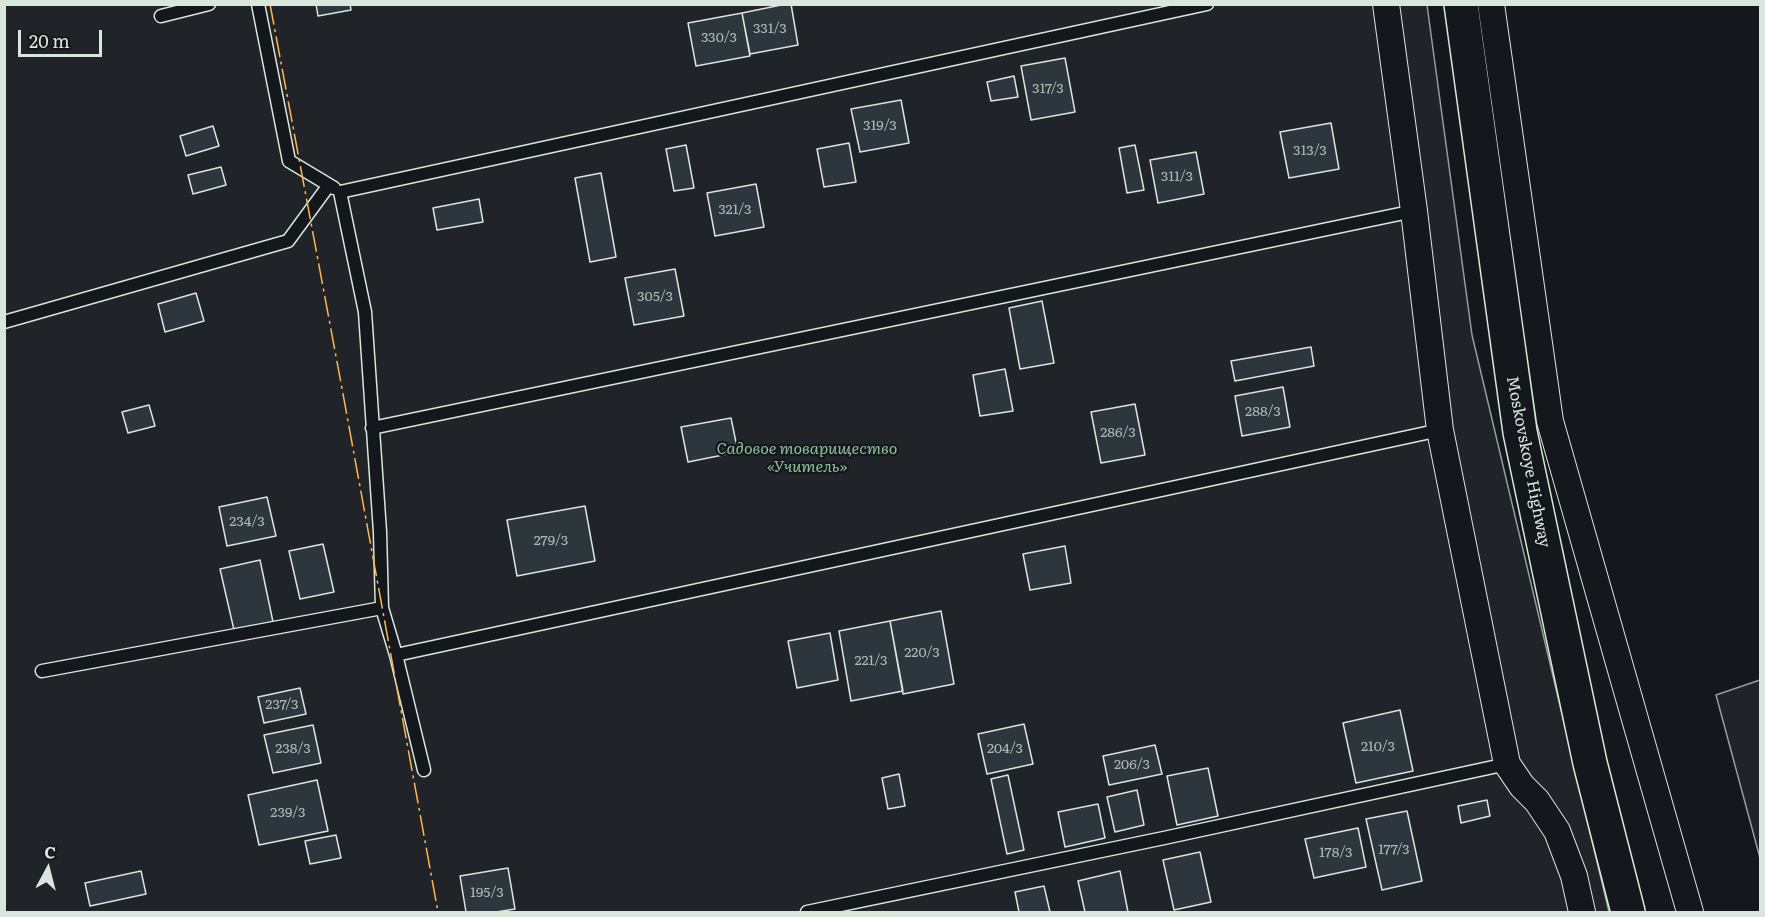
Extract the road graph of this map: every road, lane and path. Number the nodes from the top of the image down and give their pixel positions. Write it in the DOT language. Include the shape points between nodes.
graph roads {
  1 [pos="209,4"];
  2 [pos="258,4"];
  3 [pos="1207,4"];
  4 [pos="1386,4"];
  5 [pos="1461,4"];
  6 [pos="1491,4"];
  7 [pos="161,16"];
  8 [pos="335,188"];
  9 [pos="1414,211"];
  10 [pos="4,322"];
  11 [pos="372,428"];
  12 [pos="1440,430"];
  13 [pos="382,608"];
  14 [pos="396,655"];
  15 [pos="42,671"];
  16 [pos="1507,764"];
  17 [pos="424,770"];
  18 [pos="807,912"];
  19 [pos="1582,912"];
  20 [pos="1628,912"];
  21 [pos="1690,912"];
  1 -- 7 [label="lane"];
  2 -- 8 [label="lane" via="288,161"];
  3 -- 8 [label="lane"];
  4 -- 9 [label="street"];
  5 -- 20 [label="highway, Moskovskoye Highway" via="1520,432 1590,762"];
  6 -- 21 [label="street" via="1550,421"];
  8 -- 10 [label="lane" via="288,241"];
  8 -- 11 [label="lane" via="365,312"];
  9 -- 11 [label="lane"];
  9 -- 12 [label="street"];
  11 -- 13 [label="lane"];
  12 -- 14 [label="lane"];
  12 -- 16 [label="street"];
  13 -- 14 [label="lane"];
  13 -- 15 [label="lane"];
  14 -- 17 [label="lane"];
  16 -- 18 [label="lane"];
  16 -- 19 [label="street" via="1557,831"];
}
